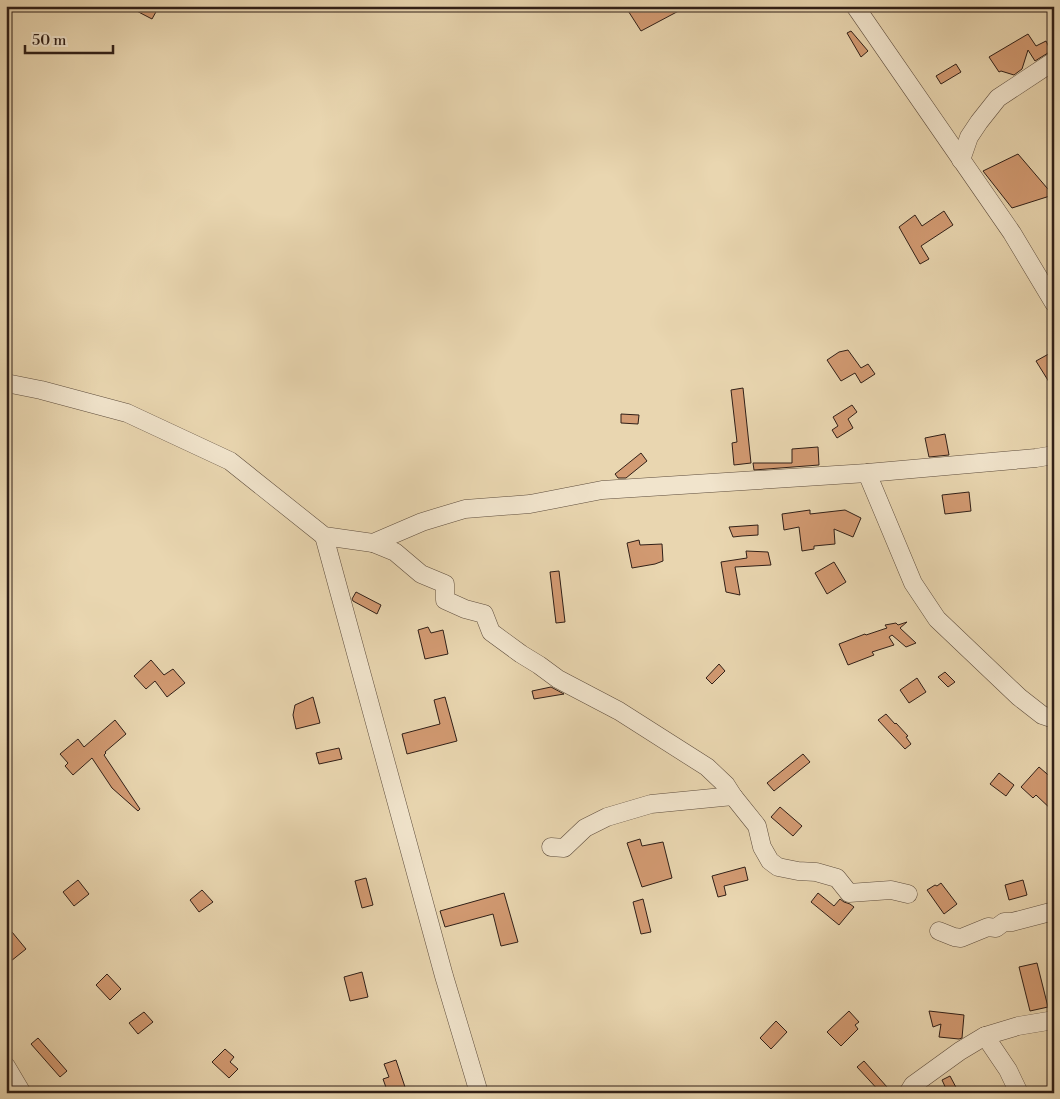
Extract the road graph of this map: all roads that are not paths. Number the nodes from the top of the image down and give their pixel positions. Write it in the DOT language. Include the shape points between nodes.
graph roads {
  1 [pos="855,6"];
  2 [pos="1054,61"];
  3 [pos="961,160"];
  4 [pos="1054,303"];
  5 [pos="6,383"];
  6 [pos="1054,455"];
  7 [pos="867,473"];
  8 [pos="324,536"];
  9 [pos="373,543"];
  10 [pos="1054,719"];
  11 [pos="733,796"];
  12 [pos="551,847"];
  13 [pos="908,894"];
  14 [pos="1054,911"];
  15 [pos="940,931"];
  16 [pos="1054,1020"];
  17 [pos="985,1036"];
  18 [pos="6,1066"];
  19 [pos="22,1093"];
  20 [pos="479,1093"];
  21 [pos="908,1093"];
  22 [pos="1019,1093"];
  1 -- 3 [label="street"];
  2 -- 3 [label="street" via="998,98 969,137"];
  3 -- 4 [label="street"];
  5 -- 8 [label="street" via="127,413 230,462"];
  6 -- 7 [label="street"];
  7 -- 9 [label="street" via="602,490 530,504 464,509 422,522"];
  7 -- 10 [label="street" via="913,584 937,620 1019,697 1042,715"];
  8 -- 9 [label="street"];
  8 -- 20 [label="street"];
  9 -- 11 [label="street" via="395,552 421,574 445,584 445,600 484,614 491,632 558,680 619,711 707,768 726,784"];
  11 -- 12 [label="street" via="651,804 607,816 584,828 564,848"];
  11 -- 13 [label="street" via="758,826 762,847 770,861 778,866 837,878 849,893 892,890"];
  14 -- 15 [label="street" via="1004,922 996,928 961,938"];
  16 -- 17 [label="street"];
  17 -- 21 [label="street" via="913,1085"];
  17 -- 22 [label="street"];
  18 -- 19 [label="street"];
}
